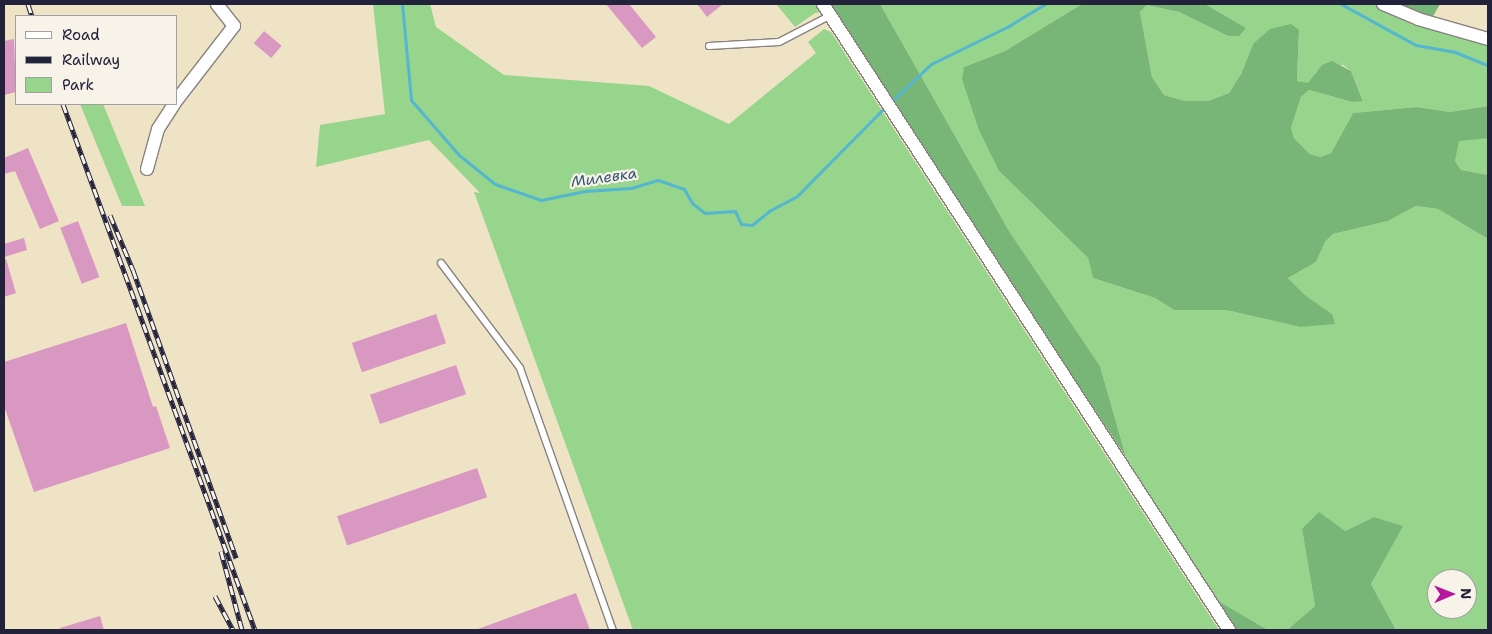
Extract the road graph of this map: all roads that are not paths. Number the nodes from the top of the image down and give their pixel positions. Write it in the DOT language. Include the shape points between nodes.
graph roads {
  1 [pos="217,4"];
  2 [pos="823,4"];
  3 [pos="1383,4"];
  4 [pos="831,15"];
  5 [pos="1488,39"];
  6 [pos="709,46"];
  7 [pos="178,98"];
  8 [pos="173,105"];
  9 [pos="147,169"];
  10 [pos="441,262"];
  11 [pos="613,630"];
  12 [pos="1229,630"];
  1 -- 7 [label="street" via="234,26"];
  2 -- 4 [label="street"];
  3 -- 5 [label="street" via="1418,19"];
  4 -- 6 [label="lane" via="779,42"];
  4 -- 12 [label="street"];
  8 -- 9 [label="street" via="158,129"];
  10 -- 11 [label="lane" via="520,368"];
}
